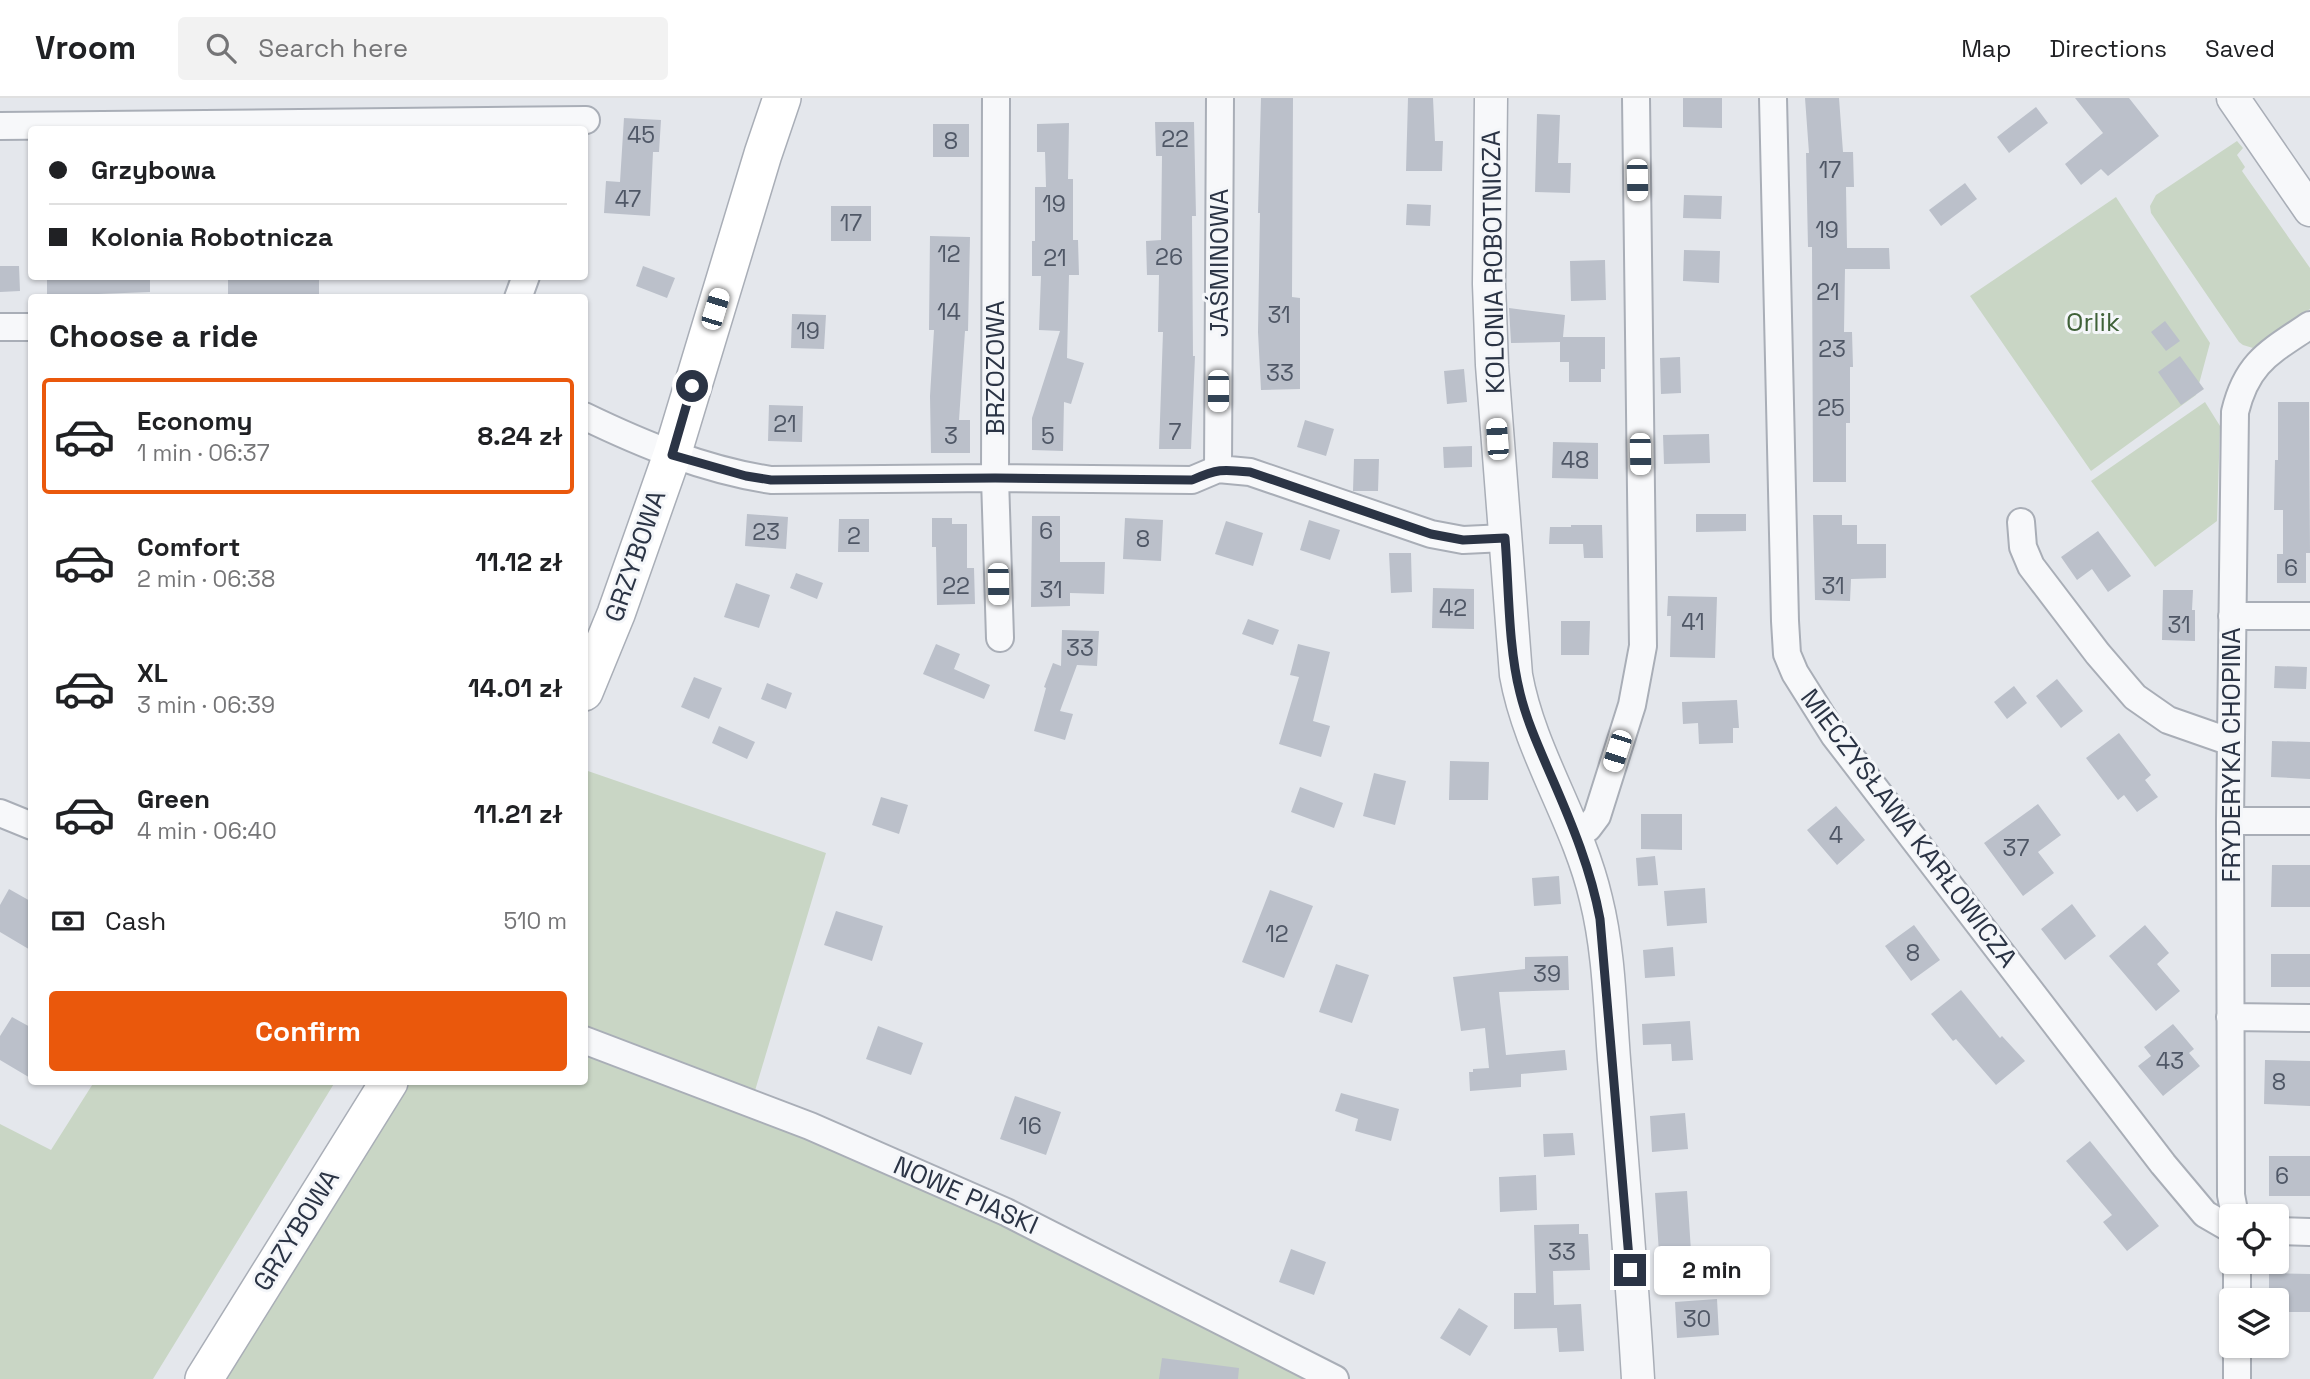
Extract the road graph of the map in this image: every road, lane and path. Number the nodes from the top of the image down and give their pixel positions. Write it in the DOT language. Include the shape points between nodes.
graph roads {
  1 [pos="782,98"];
  2 [pos="996,98"];
  3 [pos="1220,98"];
  4 [pos="1491,98"];
  5 [pos="1636,98"];
  6 [pos="1773,98"];
  7 [pos="2233,98"];
  8 [pos="588,116"];
  9 [pos="0,126"];
  10 [pos="2310,210"];
  11 [pos="2310,325"];
  12 [pos="0,327"];
  13 [pos="28,327"];
  14 [pos="588,418"];
  15 [pos="672,455"];
  16 [pos="1218,469"];
  17 [pos="995,478"];
  18 [pos="2021,522"];
  19 [pos="1505,538"];
  20 [pos="2232,616"];
  21 [pos="2310,616"];
  22 [pos="1000,638"];
  23 [pos="588,681"];
  24 [pos="2231,742"];
  25 [pos="0,813"];
  26 [pos="2230,821"];
  27 [pos="2310,821"];
  28 [pos="28,824"];
  29 [pos="1576,834"];
  30 [pos="2230,1017"];
  31 [pos="2310,1018"];
  32 [pos="588,1042"];
  33 [pos="387,1085"];
  34 [pos="2233,1204"];
  35 [pos="2219,1222"];
  36 [pos="2289,1231"];
  37 [pos="2310,1232"];
  38 [pos="2237,1358"];
  39 [pos="204,1379"];
  40 [pos="1335,1379"];
  41 [pos="1638,1379"];
  42 [pos="2238,1379"];
  1 -- 15 [label="main road, GRZYBOWA"];
  2 -- 17 [label="street, BRZOZOWA"];
  3 -- 16 [label="street, JAŚMINOWA"];
  4 -- 19 [label="street, KOLONIA ROBOTNICZA" via="1489,284"];
  5 -- 29 [label="street" via="1643,646 1632,705 1597,816"];
  6 -- 35 [label="street, MIECZYSŁAWA KARŁOWICZA" via="1787,654 1834,734 2163,1164 2205,1214"];
  7 -- 10 [label="street"];
  8 -- 9 [label="street"];
  11 -- 20 [label="street, FRYDERYKA CHOPINA" via="2270,352 2241,389 2235,412"];
  12 -- 13 [label="street"];
  14 -- 15 [label="street"];
  15 -- 17 [label="street" via="771,480"];
  15 -- 23 [label="main road, GRZYBOWA"];
  16 -- 17 [label="street" via="1192,480"];
  16 -- 19 [label="street" via="1250,472 1431,534 1463,540"];
  17 -- 22 [label="street, BRZOZOWA"];
  18 -- 24 [label="street" via="2023,547 2031,566 2135,696 2168,720"];
  19 -- 29 [label="street, KOLONIA ROBOTNICZA" via="1520,693"];
  20 -- 21 [label="street"];
  20 -- 24 [label="street, FRYDERYKA CHOPINA"];
  24 -- 26 [label="street, FRYDERYKA CHOPINA"];
  25 -- 28 [label="street"];
  26 -- 27 [label="street"];
  26 -- 30 [label="street, FRYDERYKA CHOPINA"];
  29 -- 41 [label="street, KOLONIA ROBOTNICZA" via="1597,901 1605,953"];
  30 -- 31 [label="street"];
  30 -- 34 [label="street, FRYDERYKA CHOPINA"];
  32 -- 40 [label="street, NOWE PIASKI" via="810,1126 1006,1212"];
  33 -- 39 [label="main road, GRZYBOWA"];
  36 -- 37 [label="street"];
  38 -- 42 [label="street"];
}
